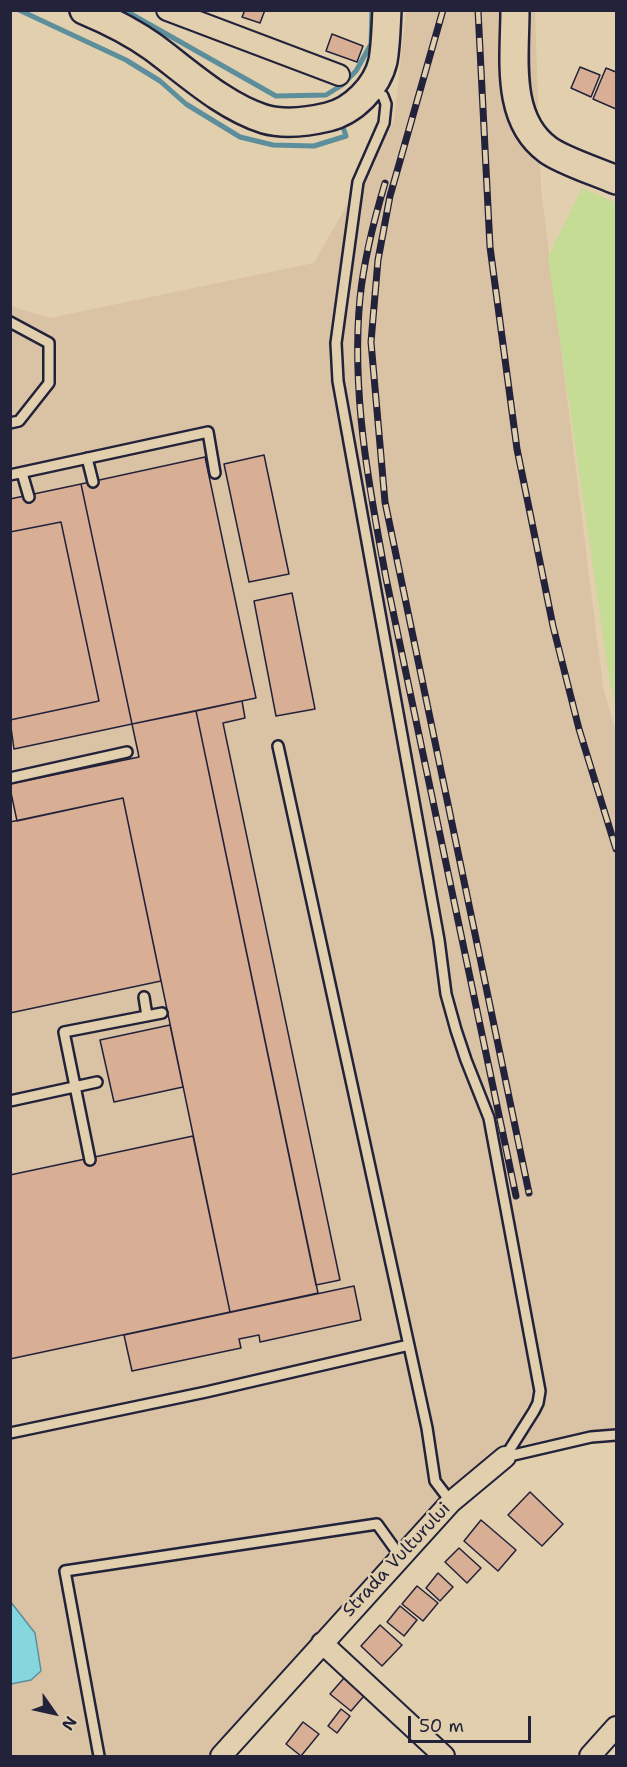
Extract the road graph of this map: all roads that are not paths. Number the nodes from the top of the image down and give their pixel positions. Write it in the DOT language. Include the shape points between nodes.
graph roads {
  1 [pos="84,10"];
  2 [pos="166,10"];
  3 [pos="387,10"];
  4 [pos="515,10"];
  5 [pos="339,75"];
  6 [pos="369,87"];
  7 [pos="616,180"];
  8 [pos="10,322"];
  9 [pos="10,423"];
  10 [pos="87,458"];
  11 [pos="215,472"];
  12 [pos="22,473"];
  13 [pos="10,475"];
  14 [pos="93,482"];
  15 [pos="29,497"];
  16 [pos="278,746"];
  17 [pos="127,752"];
  18 [pos="10,778"];
  19 [pos="144,998"];
  20 [pos="162,1013"];
  21 [pos="147,1016"];
  22 [pos="97,1082"];
  23 [pos="74,1087"];
  24 [pos="10,1101"];
  25 [pos="90,1160"];
  26 [pos="409,1346"];
  27 [pos="10,1433"];
  28 [pos="616,1435"];
  29 [pos="505,1457"];
  30 [pos="450,1502"];
  31 [pos="400,1556"];
  32 [pos="322,1643"];
  33 [pos="616,1727"];
  34 [pos="99,1756"];
  35 [pos="221,1756"];
  36 [pos="444,1756"];
  37 [pos="590,1756"];
  1 -- 6 [label="main road" via="119,26 216,94 266,119 292,123 334,115 350,108"];
  2 -- 5 [label="street"];
  3 -- 6 [label="main road" via="382,64"];
  4 -- 7 [label="main road" via="516,89 525,124 549,151"];
  6 -- 29 [label="lane" via="383,96 384,123 358,182 336,344 338,381 446,994 489,1118 540,1391 534,1411"];
  8 -- 9 [label="lane" via="49,343 49,383 19,421"];
  10 -- 11 [label="lane" via="208,432"];
  10 -- 12 [label="lane"];
  10 -- 14 [label="lane"];
  12 -- 13 [label="lane"];
  12 -- 15 [label="lane"];
  16 -- 26 [label="lane"];
  17 -- 18 [label="lane"];
  19 -- 21 [label="lane"];
  20 -- 21 [label="lane"];
  21 -- 23 [label="lane" via="64,1032"];
  22 -- 23 [label="lane"];
  23 -- 24 [label="lane"];
  23 -- 25 [label="lane"];
  26 -- 27 [label="lane"];
  26 -- 30 [label="lane" via="435,1480"];
  28 -- 29 [label="lane, Strada Vulturului"];
  29 -- 30 [label="street, Strada Vulturului"];
  30 -- 31 [label="street, Strada Vulturului"];
  31 -- 32 [label="street, Strada Vulturului"];
  31 -- 34 [label="lane" via="377,1524 65,1571"];
  32 -- 35 [label="street, Strada Vulturului"];
  32 -- 36 [label="street"];
  33 -- 37 [label="street"];
}
